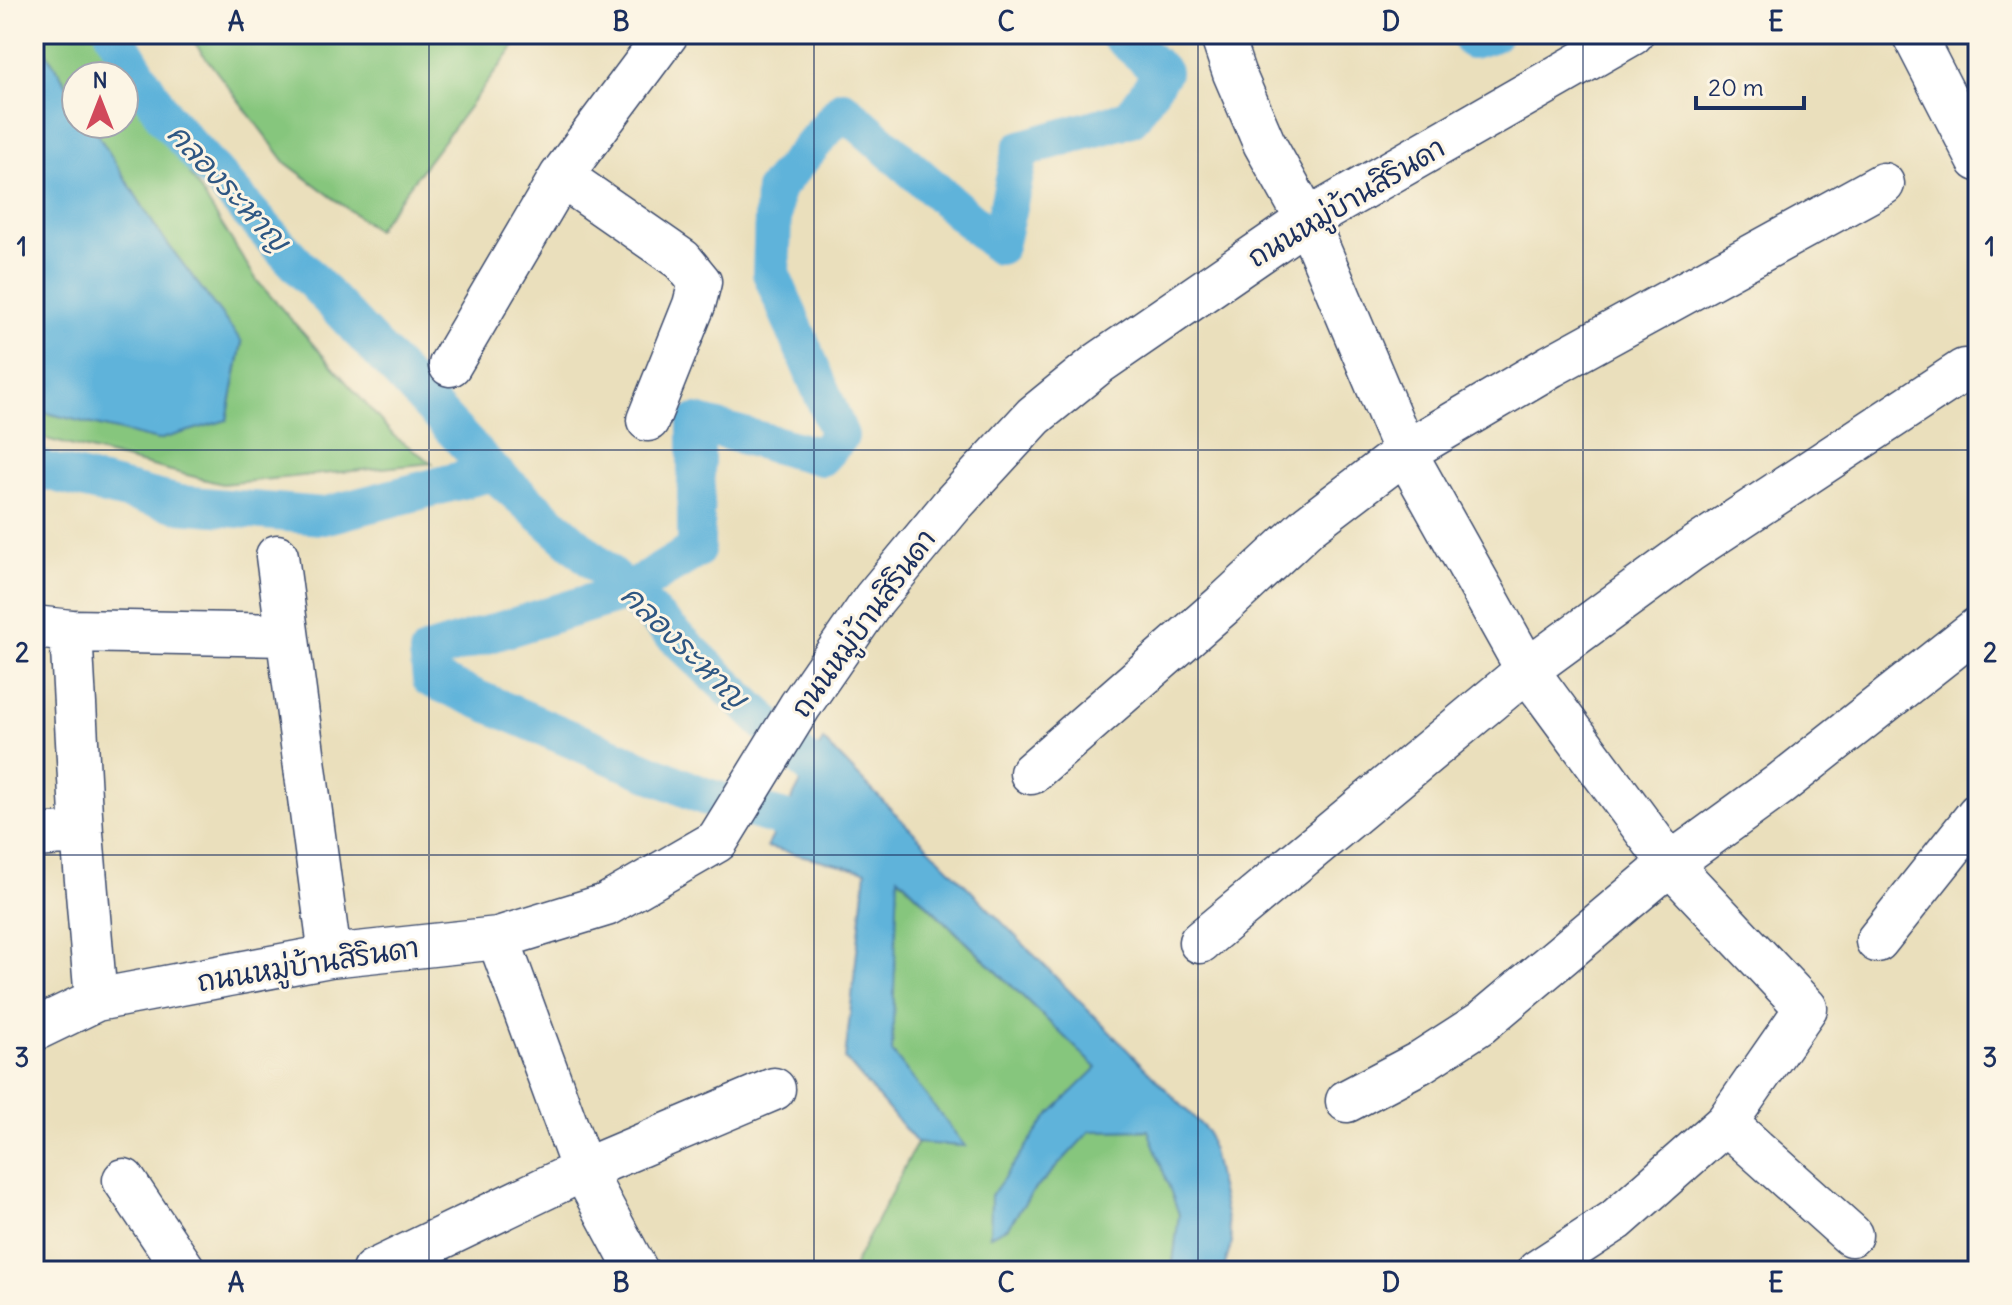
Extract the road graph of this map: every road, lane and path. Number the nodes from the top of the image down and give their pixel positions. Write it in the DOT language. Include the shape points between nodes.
graph roads {
  1 [pos="667,34"];
  2 [pos="1221,34"];
  3 [pos="1632,34"];
  4 [pos="1913,34"];
  5 [pos="1978,160"];
  6 [pos="561,176"];
  7 [pos="1883,184"];
  8 [pos="1307,220"];
  9 [pos="450,365"];
  10 [pos="1964,370"];
  11 [pos="648,420"];
  12 [pos="1405,452"];
  13 [pos="277,556"];
  14 [pos="1978,628"];
  15 [pos="53,629"];
  16 [pos="287,635"];
  17 [pos="1527,670"];
  18 [pos="1031,773"];
  19 [pos="1978,814"];
  20 [pos="82,833"];
  21 [pos="34,836"];
  22 [pos="1670,864"];
  23 [pos="498,938"];
  24 [pos="1877,941"];
  25 [pos="1200,942"];
  26 [pos="330,956"];
  27 [pos="96,1000"];
  28 [pos="34,1030"];
  29 [pos="774,1089"];
  30 [pos="1347,1101"];
  31 [pos="1726,1123"];
  32 [pos="583,1170"];
  33 [pos="124,1180"];
  34 [pos="1851,1235"];
  35 [pos="185,1271"];
  36 [pos="373,1271"];
  37 [pos="637,1271"];
  38 [pos="1538,1271"];
  1 -- 6 [label="street"];
  2 -- 8 [label="street" via="1264,143"];
  3 -- 8 [label="street, ถนนหมู่บ้านสิรินดา"];
  4 -- 5 [label="street"];
  6 -- 9 [label="street"];
  6 -- 11 [label="street" via="682,260 700,282"];
  7 -- 12 [label="street"];
  8 -- 12 [label="street"];
  8 -- 23 [label="street, ถนนหมู่บ้านสิรินดา" via="1099,363 1034,416 874,599 717,841 606,905"];
  10 -- 17 [label="street" via="1688,552"];
  12 -- 17 [label="street"];
  12 -- 18 [label="street" via="1309,525"];
  13 -- 16 [label="street"];
  14 -- 22 [label="street"];
  15 -- 16 [label="street"];
  15 -- 20 [label="street"];
  16 -- 26 [label="street"];
  17 -- 22 [label="street"];
  17 -- 25 [label="street"];
  19 -- 24 [label="street"];
  20 -- 21 [label="street"];
  20 -- 27 [label="street"];
  22 -- 30 [label="street" via="1481,1023"];
  22 -- 31 [label="street" via="1806,1008"];
  23 -- 26 [label="street, ถนนหมู่บ้านสิรินดา"];
  23 -- 32 [label="street"];
  26 -- 27 [label="street, ถนนหมู่บ้านสิรินดา"];
  27 -- 28 [label="street, ถนนหมู่บ้านสิรินดา"];
  29 -- 32 [label="street"];
  31 -- 34 [label="street"];
  31 -- 38 [label="street" via="1616,1220"];
  32 -- 36 [label="street"];
  32 -- 37 [label="street"];
  33 -- 35 [label="street"];
}
